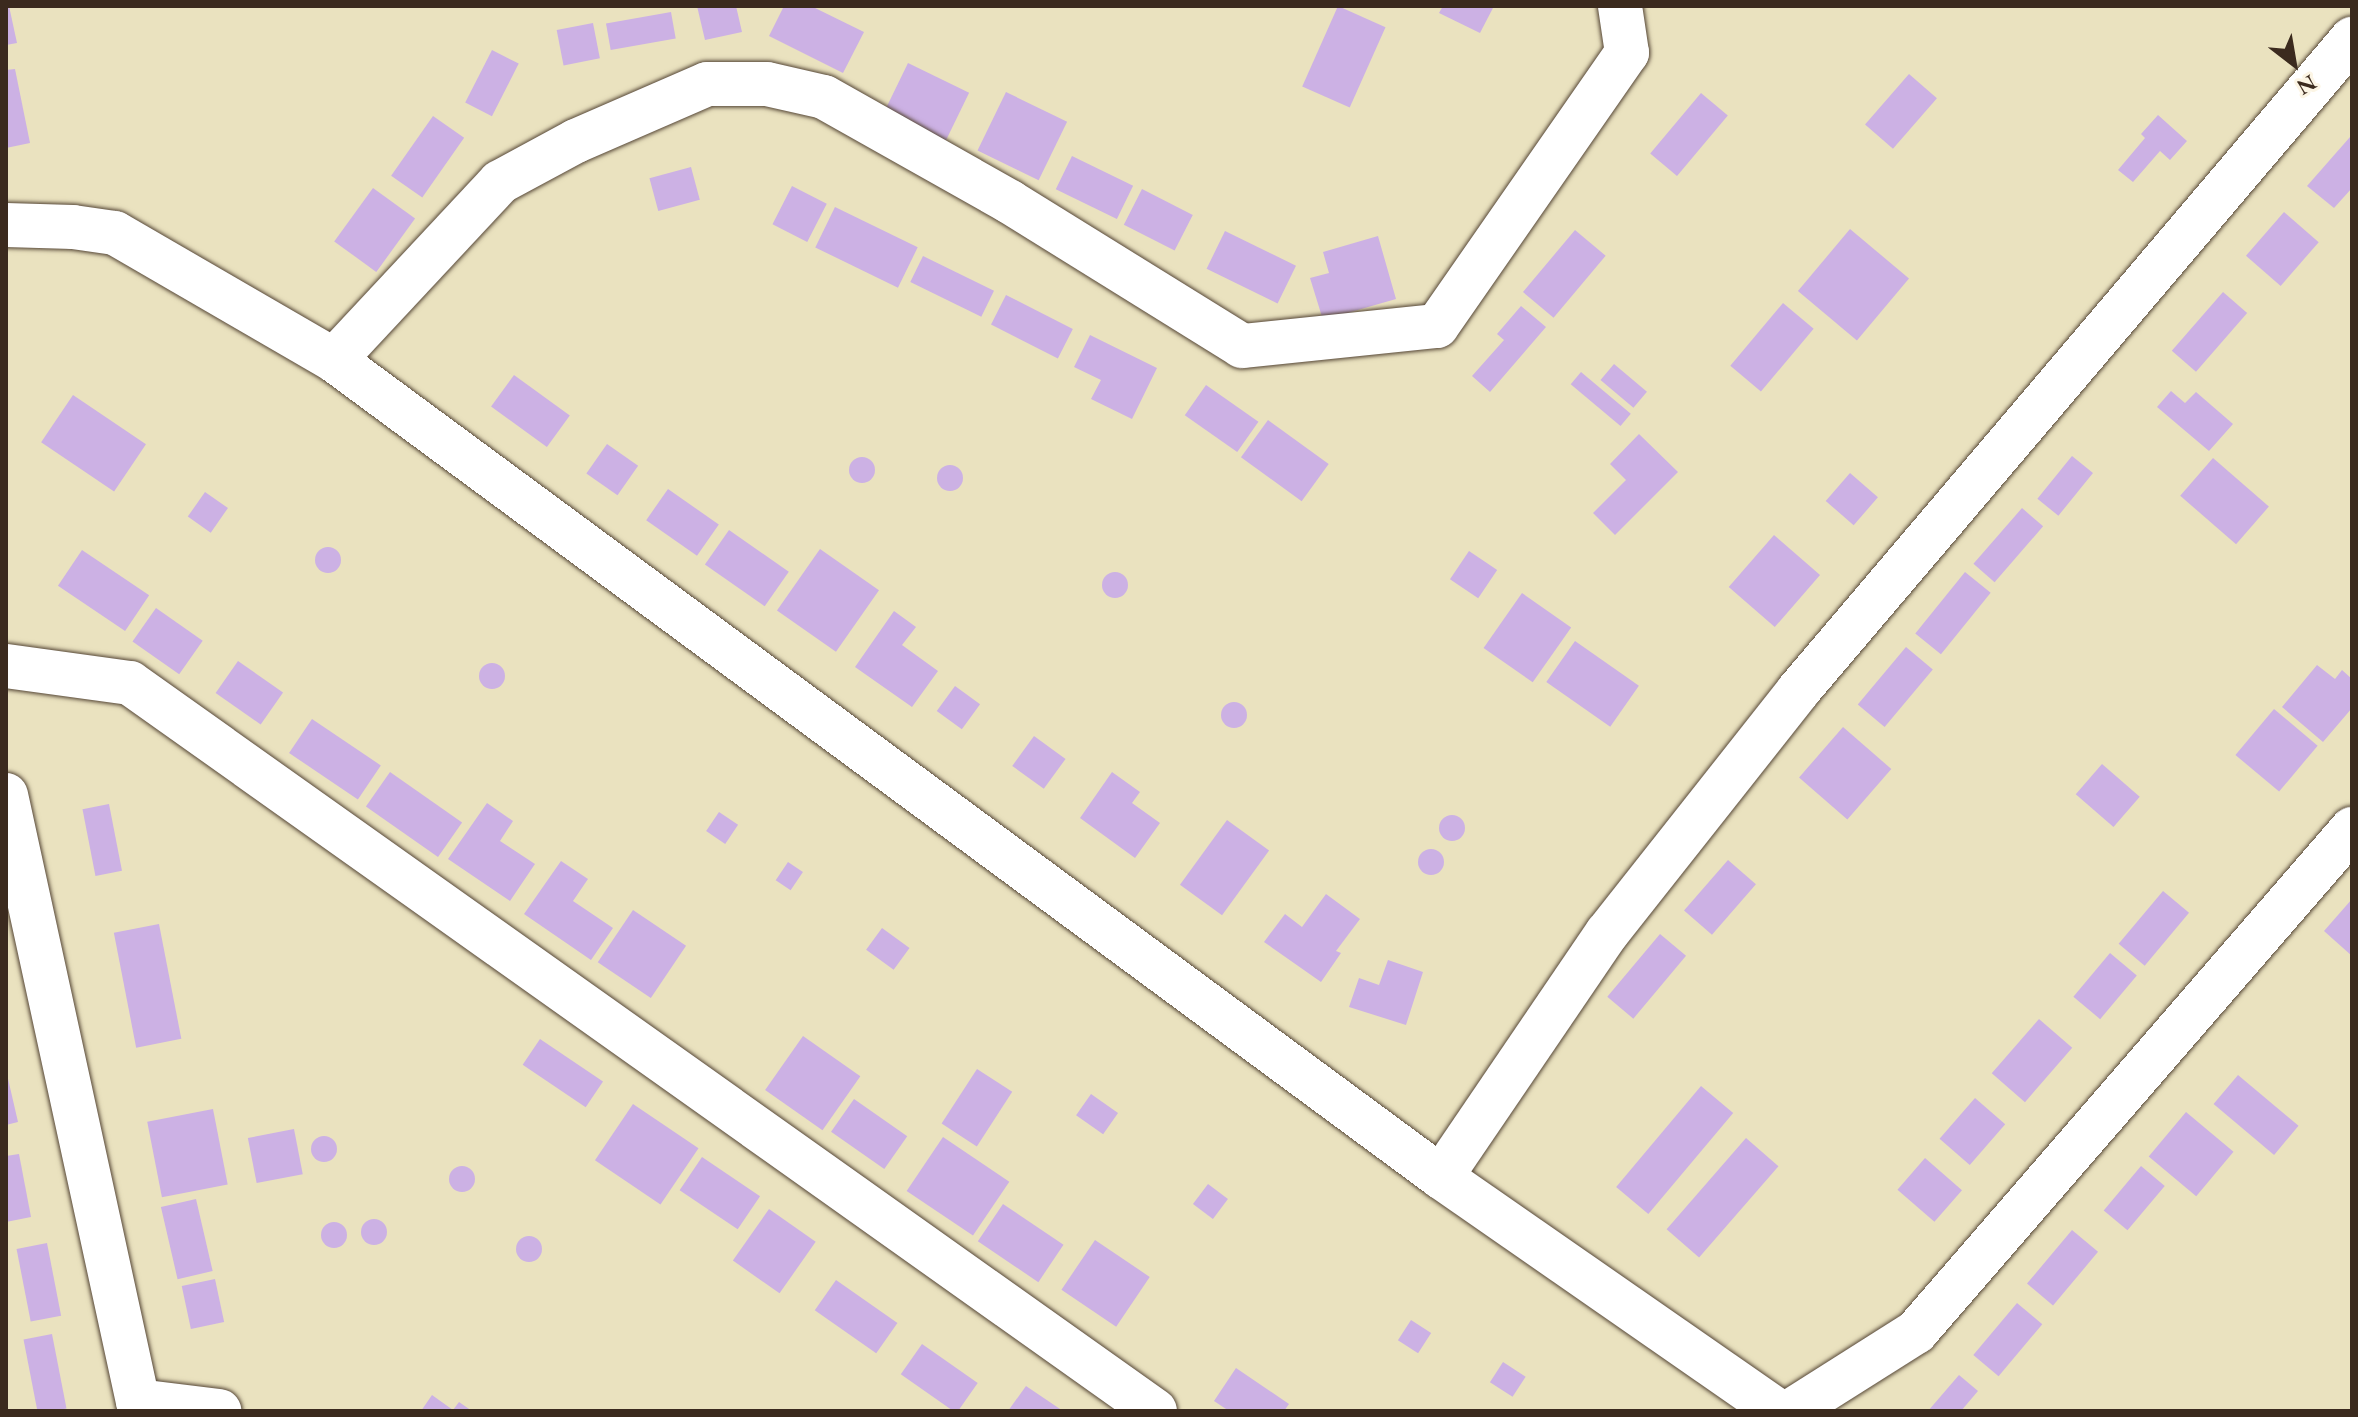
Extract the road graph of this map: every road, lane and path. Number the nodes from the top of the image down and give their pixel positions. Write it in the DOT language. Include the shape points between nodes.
graph roads {
  1 [pos="1620,6"];
  2 [pos="2352,39"];
  3 [pos="6,225"];
  4 [pos="334,360"];
  5 [pos="6,666"];
  6 [pos="6,795"];
  7 [pos="2352,829"];
  8 [pos="1441,1177"];
  9 [pos="139,1406"];
  10 [pos="219,1411"];
  11 [pos="1155,1411"];
  12 [pos="1778,1411"];
  13 [pos="1791,1411"];
  1 -- 4 [label="street" via="1627,53 1437,326 1242,346 1010,202 824,97 767,84 707,84 576,141 500,182"];
  2 -- 8 [label="street" via="1798,691 1607,933"];
  3 -- 4 [label="street" via="115,233"];
  4 -- 8 [label="street"];
  5 -- 11 [label="street" via="130,683"];
  6 -- 9 [label="street"];
  7 -- 13 [label="street" via="1916,1332"];
  8 -- 12 [label="street"];
  9 -- 10 [label="street"];
}
